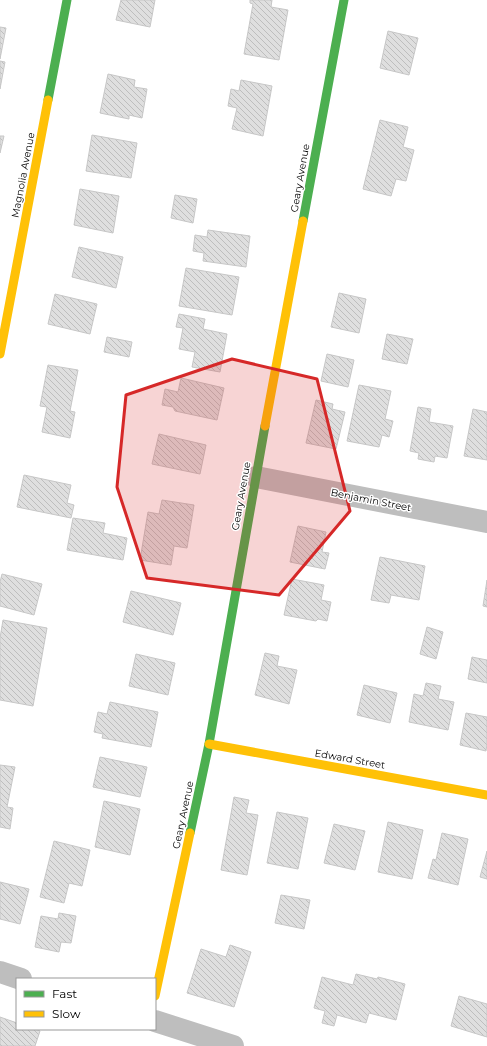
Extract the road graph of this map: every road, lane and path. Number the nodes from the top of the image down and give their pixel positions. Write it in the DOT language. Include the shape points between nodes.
graph roads {
  1 [pos="67,0"];
  2 [pos="344,0"];
  3 [pos="0,354"];
  4 [pos="256,477"];
  5 [pos="487,522"];
  6 [pos="209,744"];
  7 [pos="487,795"];
  8 [pos="0,972"];
  9 [pos="18,978"];
  10 [pos="156,991"];
  11 [pos="156,1021"];
  12 [pos="233,1046"];
  1 -- 3 [label="street, Magnolia Avenue"];
  2 -- 4 [label="street, Geary Avenue"];
  4 -- 5 [label="street, Benjamin Street"];
  4 -- 6 [label="street, Geary Avenue"];
  6 -- 7 [label="street, Edward Street"];
  6 -- 10 [label="street, Geary Avenue"];
  8 -- 9 [label="street"];
  11 -- 12 [label="street"];
}
